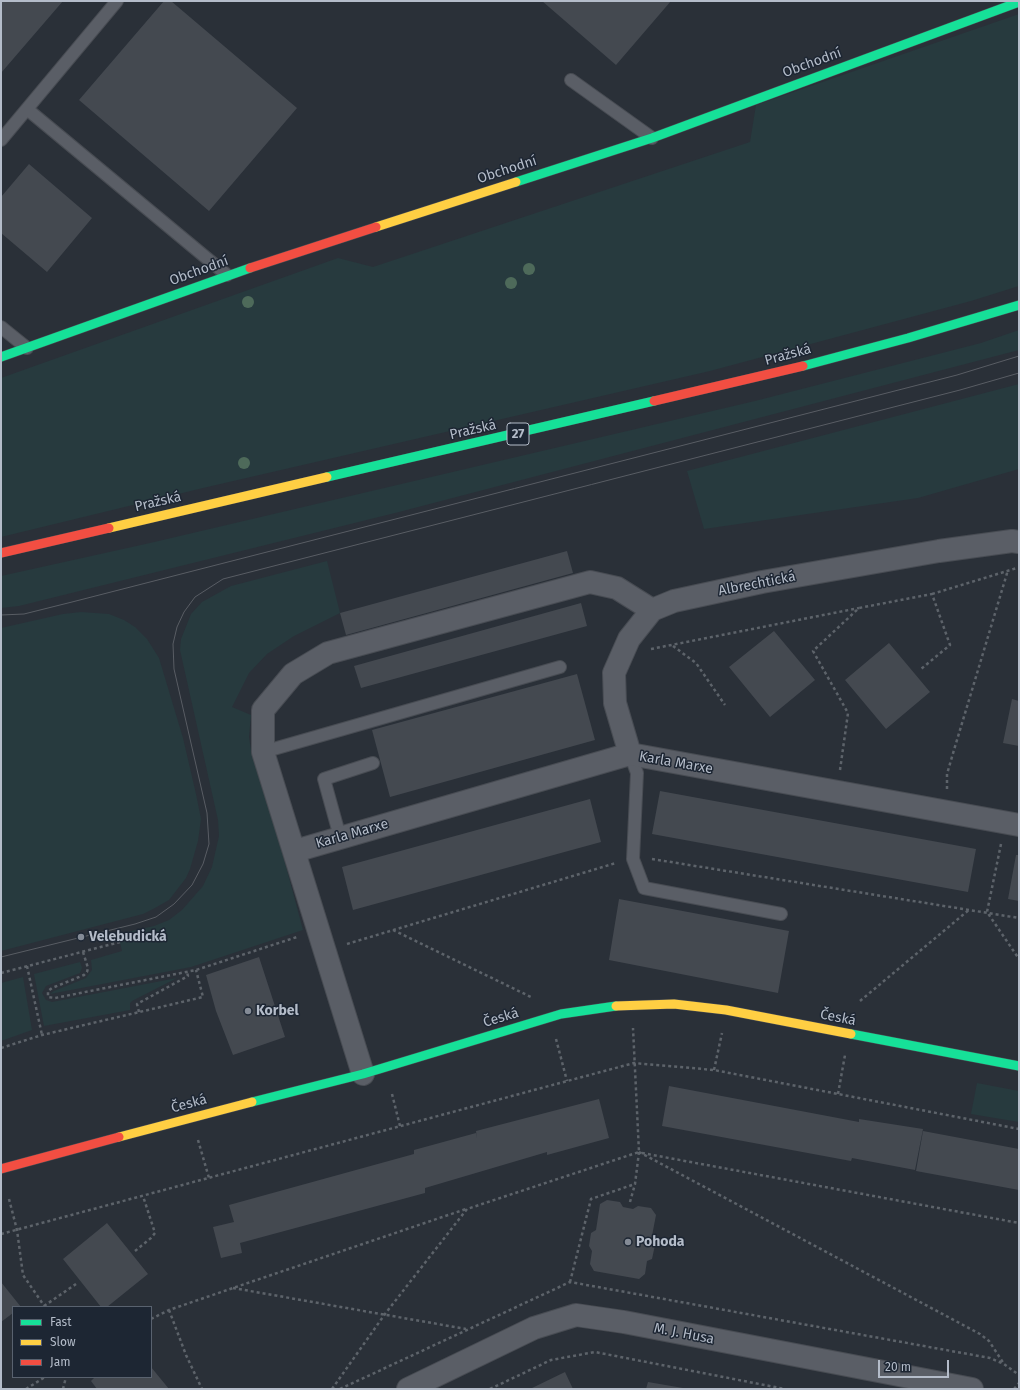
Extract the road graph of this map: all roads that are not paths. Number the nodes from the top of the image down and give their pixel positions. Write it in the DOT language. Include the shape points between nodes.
graph roads {
  1 [pos="116,1"];
  2 [pos="1019,2"];
  3 [pos="571,80"];
  4 [pos="27,109"];
  5 [pos="652,138"];
  6 [pos="1,140"];
  7 [pos="227,275"];
  8 [pos="1019,305"];
  9 [pos="1,327"];
  10 [pos="27,348"];
  11 [pos="1,357"];
  12 [pos="1019,542"];
  13 [pos="1,553"];
  14 [pos="652,610"];
  15 [pos="560,667"];
  16 [pos="264,752"];
  17 [pos="630,754"];
  18 [pos="373,763"];
  19 [pos="1019,825"];
  20 [pos="340,837"];
  21 [pos="295,851"];
  22 [pos="780,914"];
  23 [pos="1019,1066"];
  24 [pos="363,1074"];
  25 [pos="1,1169"];
  26 [pos="408,1389"];
  27 [pos="972,1389"];
  1 -- 4 [label="lane"];
  2 -- 5 [label="street, Obchodní"];
  3 -- 5 [label="lane"];
  4 -- 6 [label="lane"];
  4 -- 7 [label="lane"];
  5 -- 7 [label="street, Obchodní"];
  7 -- 10 [label="street, Obchodní"];
  8 -- 13 [label="street, Pražská / 27" via="908,338 748,380"];
  9 -- 10 [label="lane"];
  10 -- 11 [label="street, Obchodní"];
  12 -- 14 [label="street, Albrechtická" via="939,551 762,582 674,601"];
  14 -- 16 [label="street" via="617,588 590,582 328,653 292,674 263,710"];
  14 -- 17 [label="street, Albrechtická" via="629,639 614,673 615,703"];
  15 -- 16 [label="lane"];
  16 -- 21 [label="street"];
  17 -- 19 [label="street, Karla Marxe"];
  17 -- 20 [label="street, Karla Marxe"];
  17 -- 22 [label="lane" via="637,773 632,859 644,888"];
  18 -- 20 [label="lane" via="324,779"];
  20 -- 21 [label="street, Karla Marxe"];
  21 -- 24 [label="street"];
  23 -- 24 [label="street, Česká" via="726,1010 674,1004 633,1004 561,1014"];
  24 -- 25 [label="street, Česká"];
  26 -- 27 [label="street, M. J. Husa" via="534,1328 576,1315"];
}
